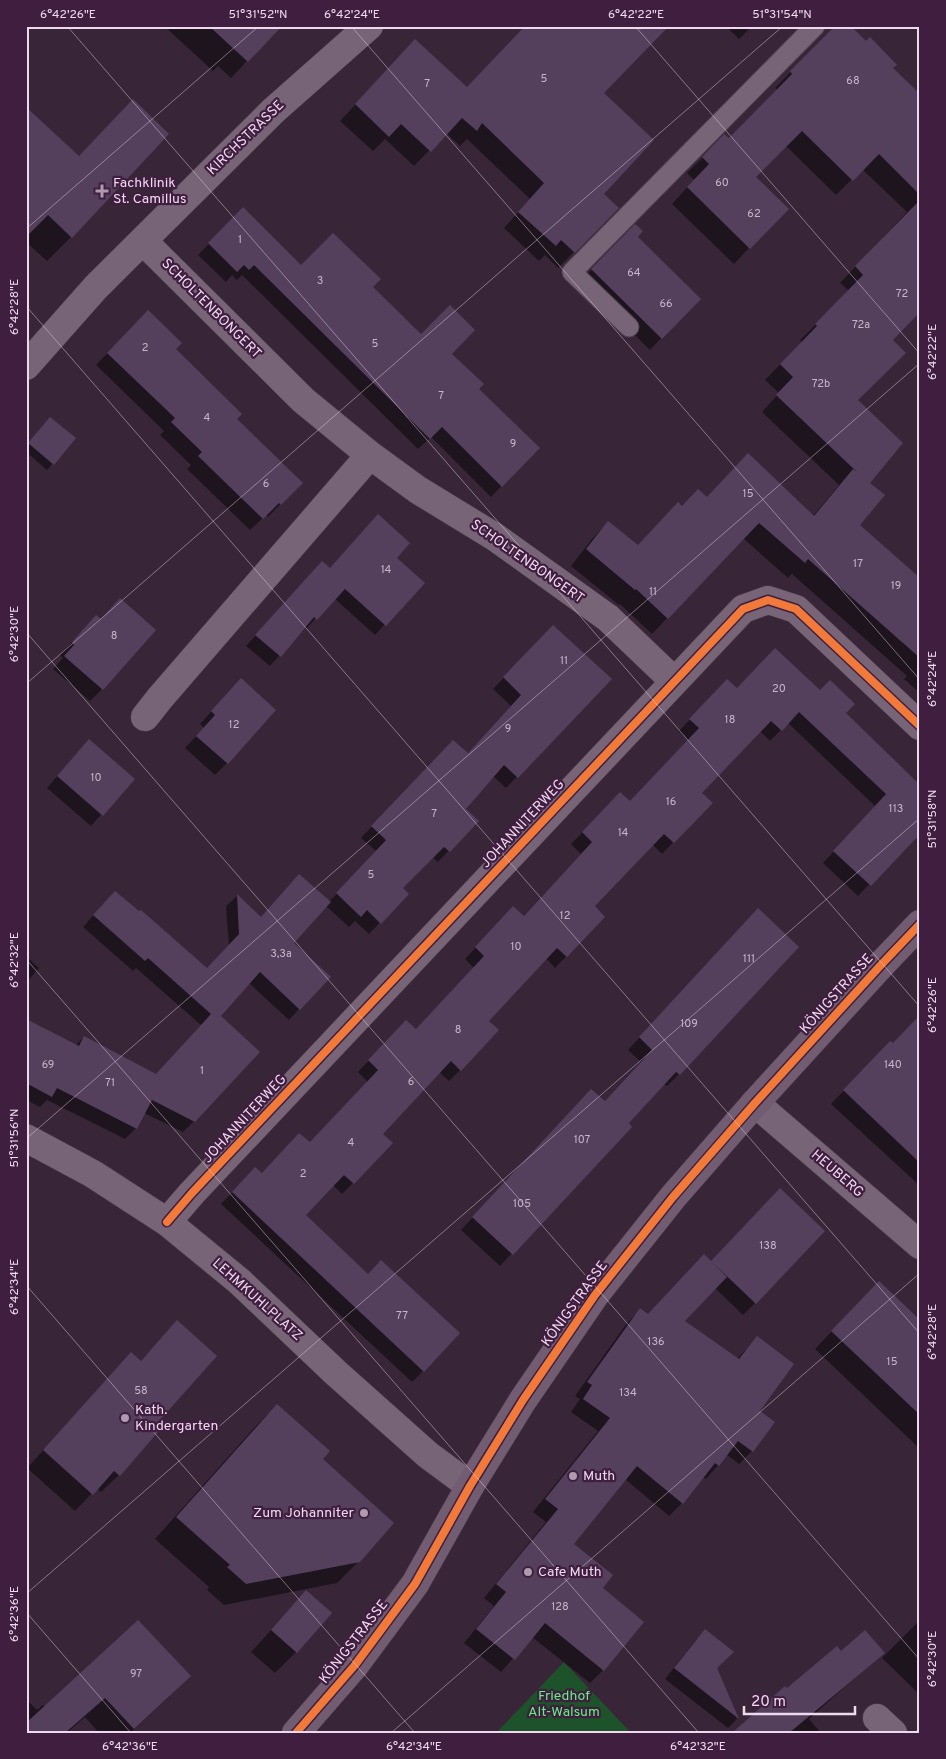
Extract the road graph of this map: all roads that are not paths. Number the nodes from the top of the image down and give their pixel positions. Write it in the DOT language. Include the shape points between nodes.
graph roads {
  1 [pos="370,26"];
  2 [pos="815,26"];
  3 [pos="143,242"];
  4 [pos="629,327"];
  5 [pos="26,366"];
  6 [pos="370,455"];
  7 [pos="674,681"];
  8 [pos="145,717"];
  9 [pos="920,726"];
  10 [pos="920,924"];
  11 [pos="755,1103"];
  12 [pos="26,1138"];
  13 [pos="167,1222"];
  14 [pos="920,1245"];
  15 [pos="470,1486"];
  16 [pos="296,1733"];
  1 -- 3 [label="street, KIRCHSTRASSE" via="272,110"];
  2 -- 4 [label="lane" via="572,272"];
  3 -- 5 [label="street, KIRCHSTRASSE" via="96,287"];
  3 -- 6 [label="street, SCHOLTENBONGERT" via="303,400"];
  6 -- 7 [label="street, SCHOLTENBONGERT" via="608,618"];
  6 -- 8 [label="street"];
  7 -- 9 [label="street, JOHANNITERWEG" via="743,609 768,600 796,609"];
  7 -- 13 [label="street, JOHANNITERWEG"];
  10 -- 11 [label="street, KÖNIGSTRASSE"];
  11 -- 14 [label="street, HEUBERG"];
  11 -- 15 [label="street, KÖNIGSTRASSE" via="595,1296 523,1400"];
  12 -- 13 [label="street, LEHMKUHLPLATZ" via="93,1174"];
  13 -- 15 [label="street, LEHMKUHLPLATZ" via="239,1281 428,1455"];
  15 -- 16 [label="street, KÖNIGSTRASSE" via="415,1584 355,1665"];
}
